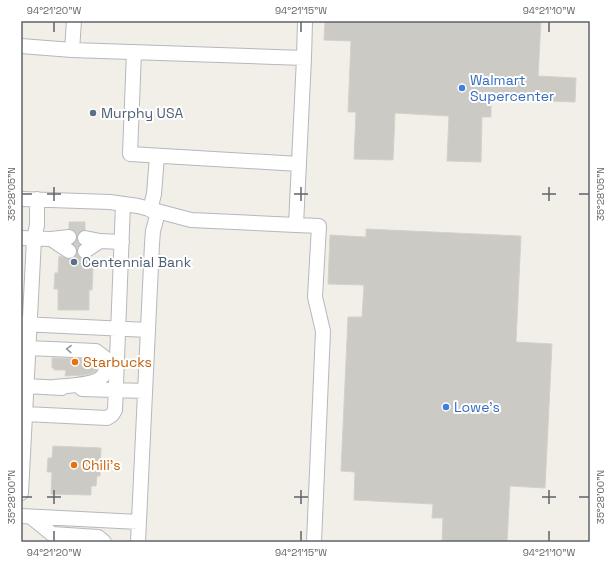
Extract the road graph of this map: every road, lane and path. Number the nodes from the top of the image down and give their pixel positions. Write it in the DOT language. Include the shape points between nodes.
graph roads {
  1 [pos="74,21"];
  2 [pos="305,21"];
  3 [pos="21,46"];
  4 [pos="72,50"];
  5 [pos="134,52"];
  6 [pos="304,58"];
  7 [pos="157,156"];
  8 [pos="299,164"];
  9 [pos="21,199"];
  10 [pos="37,199"];
  11 [pos="123,204"];
  12 [pos="154,211"];
  13 [pos="296,225"];
  14 [pos="27,238"];
  15 [pos="51,239"];
  16 [pos="85,241"];
  17 [pos="122,242"];
  18 [pos="25,324"];
  19 [pos="119,329"];
  20 [pos="148,330"];
  21 [pos="28,348"];
  22 [pos="54,387"];
  23 [pos="117,390"];
  24 [pos="24,392"];
  25 [pos="145,392"];
  26 [pos="25,414"];
  27 [pos="21,494"];
  28 [pos="26,517"];
  29 [pos="110,521"];
  30 [pos="139,522"];
  31 [pos="104,542"];
  32 [pos="109,542"];
  33 [pos="138,542"];
  34 [pos="314,542"];
  1 -- 4 [label="lane"];
  2 -- 6 [label="lane"];
  3 -- 4 [label="lane"];
  4 -- 5 [label="lane"];
  5 -- 6 [label="lane"];
  5 -- 7 [label="lane" via="130,154"];
  6 -- 8 [label="lane"];
  7 -- 8 [label="lane"];
  7 -- 12 [label="lane"];
  8 -- 13 [label="lane"];
  9 -- 10 [label="lane"];
  10 -- 11 [label="lane"];
  10 -- 14 [label="lane" via="36,225"];
  11 -- 12 [label="lane"];
  11 -- 17 [label="lane"];
  12 -- 13 [label="lane" via="191,220"];
  12 -- 20 [label="lane"];
  13 -- 34 [label="lane" via="319,226 316,297 323,331"];
  14 -- 15 [label="lane"];
  14 -- 18 [label="lane"];
  15 -- 15 [label="lane" via="69,240"];
  16 -- 17 [label="lane"];
  17 -- 19 [label="lane"];
  18 -- 19 [label="lane"];
  18 -- 21 [label="lane"];
  19 -- 20 [label="lane"];
  19 -- 23 [label="lane"];
  20 -- 25 [label="lane"];
  22 -- 21 [label="lane, one-way" via="96,381 104,376 105,358 96,351"];
  21 -- 24 [label="lane"];
  22 -- 23 [label="lane"];
  22 -- 24 [label="lane"];
  23 -- 25 [label="lane"];
  23 -- 26 [label="lane" via="115,410 107,418"];
  24 -- 26 [label="lane"];
  25 -- 30 [label="lane"];
  26 -- 27 [label="lane"];
  28 -- 29 [label="lane"];
  28 -- 31 [label="lane" via="52,534 98,537"];
  29 -- 30 [label="lane"];
  29 -- 32 [label="lane"];
  30 -- 33 [label="lane"];
}
